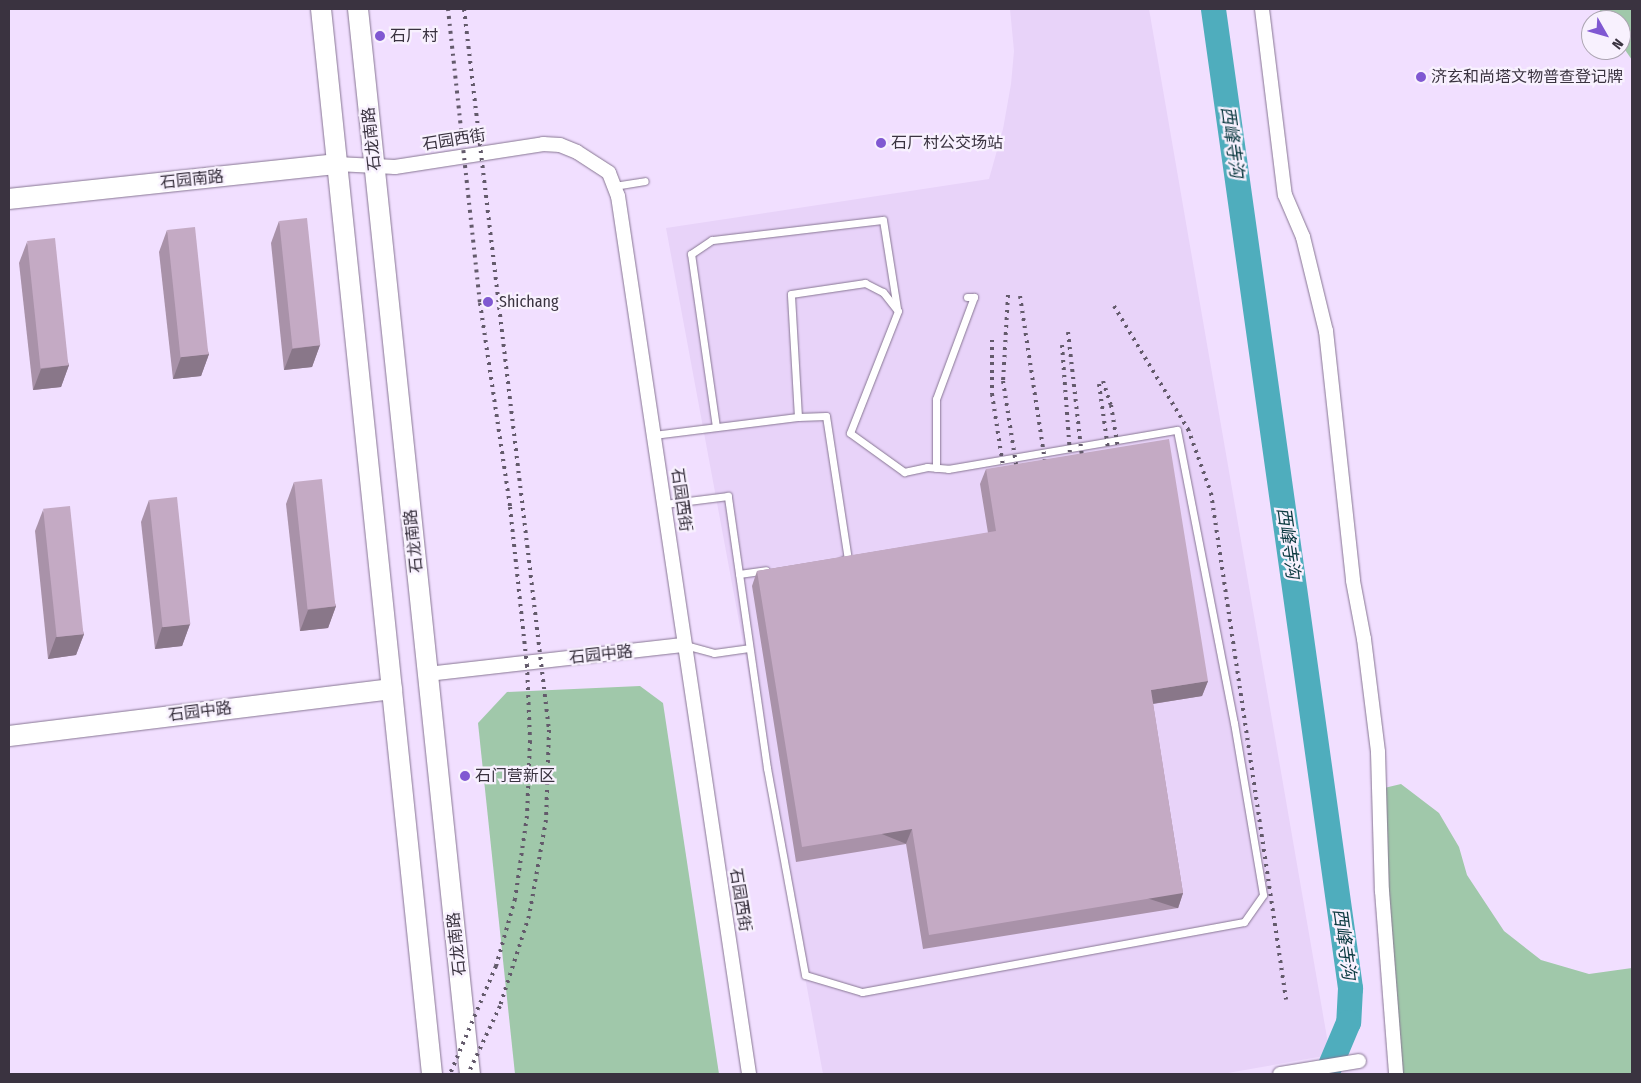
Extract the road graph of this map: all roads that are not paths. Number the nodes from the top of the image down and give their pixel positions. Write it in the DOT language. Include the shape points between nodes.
graph roads {
  1 [pos="320,9"];
  2 [pos="358,9"];
  3 [pos="1262,9"];
  4 [pos="337,164"];
  5 [pos="374,166"];
  6 [pos="645,181"];
  7 [pos="614,186"];
  8 [pos="9,199"];
  9 [pos="967,297"];
  10 [pos="898,311"];
  11 [pos="798,417"];
  12 [pos="716,427"];
  13 [pos="653,435"];
  14 [pos="936,468"];
  15 [pos="664,504"];
  16 [pos="830,561"];
  17 [pos="775,569"];
  18 [pos="739,574"];
  19 [pos="684,645"];
  20 [pos="749,648"];
  21 [pos="428,674"];
  22 [pos="392,689"];
  23 [pos="9,736"];
  24 [pos="1359,1061"];
  25 [pos="432,1074"];
  26 [pos="470,1074"];
  27 [pos="749,1074"];
  28 [pos="1280,1074"];
  29 [pos="1396,1074"];
  1 -- 4 [label="main road"];
  2 -- 5 [label="main road, 石龙南路"];
  3 -- 29 [label="street" via="1285,195 1303,237 1326,331 1353,581 1378,752 1382,891"];
  4 -- 5 [label="street, 石园南路"];
  4 -- 8 [label="main road, 石园南路"];
  4 -- 22 [label="main road"];
  5 -- 7 [label="street, 石园西街" via="395,167 542,144 560,145 594,161 608,173"];
  5 -- 21 [label="main road, 石龙南路"];
  6 -- 7 [label="lane"];
  7 -- 13 [label="street, 石园西街"];
  9 -- 14 [label="lane" via="974,297 936,399"];
  10 -- 11 [label="lane" via="883,292 865,283 791,294"];
  10 -- 12 [label="lane" via="883,220 712,240 691,254"];
  10 -- 14 [label="lane" via="850,433 904,472"];
  11 -- 12 [label="lane"];
  11 -- 16 [label="lane" via="826,416 848,559"];
  12 -- 13 [label="lane"];
  13 -- 15 [label="street, 石园西街"];
  14 -- 20 [label="lane" via="1178,430 1263,895 1244,922 862,992 805,975 767,768"];
  15 -- 18 [label="lane" via="728,496"];
  15 -- 19 [label="street, 石园西街"];
  17 -- 18 [label="lane"];
  18 -- 20 [label="lane"];
  19 -- 20 [label="lane" via="714,653"];
  19 -- 21 [label="street, 石园中路"];
  19 -- 27 [label="street, 石园西街"];
  21 -- 26 [label="main road, 石龙南路"];
  22 -- 23 [label="main road, 石园中路"];
  22 -- 25 [label="main road"];
  24 -- 28 [label="street"];
}
